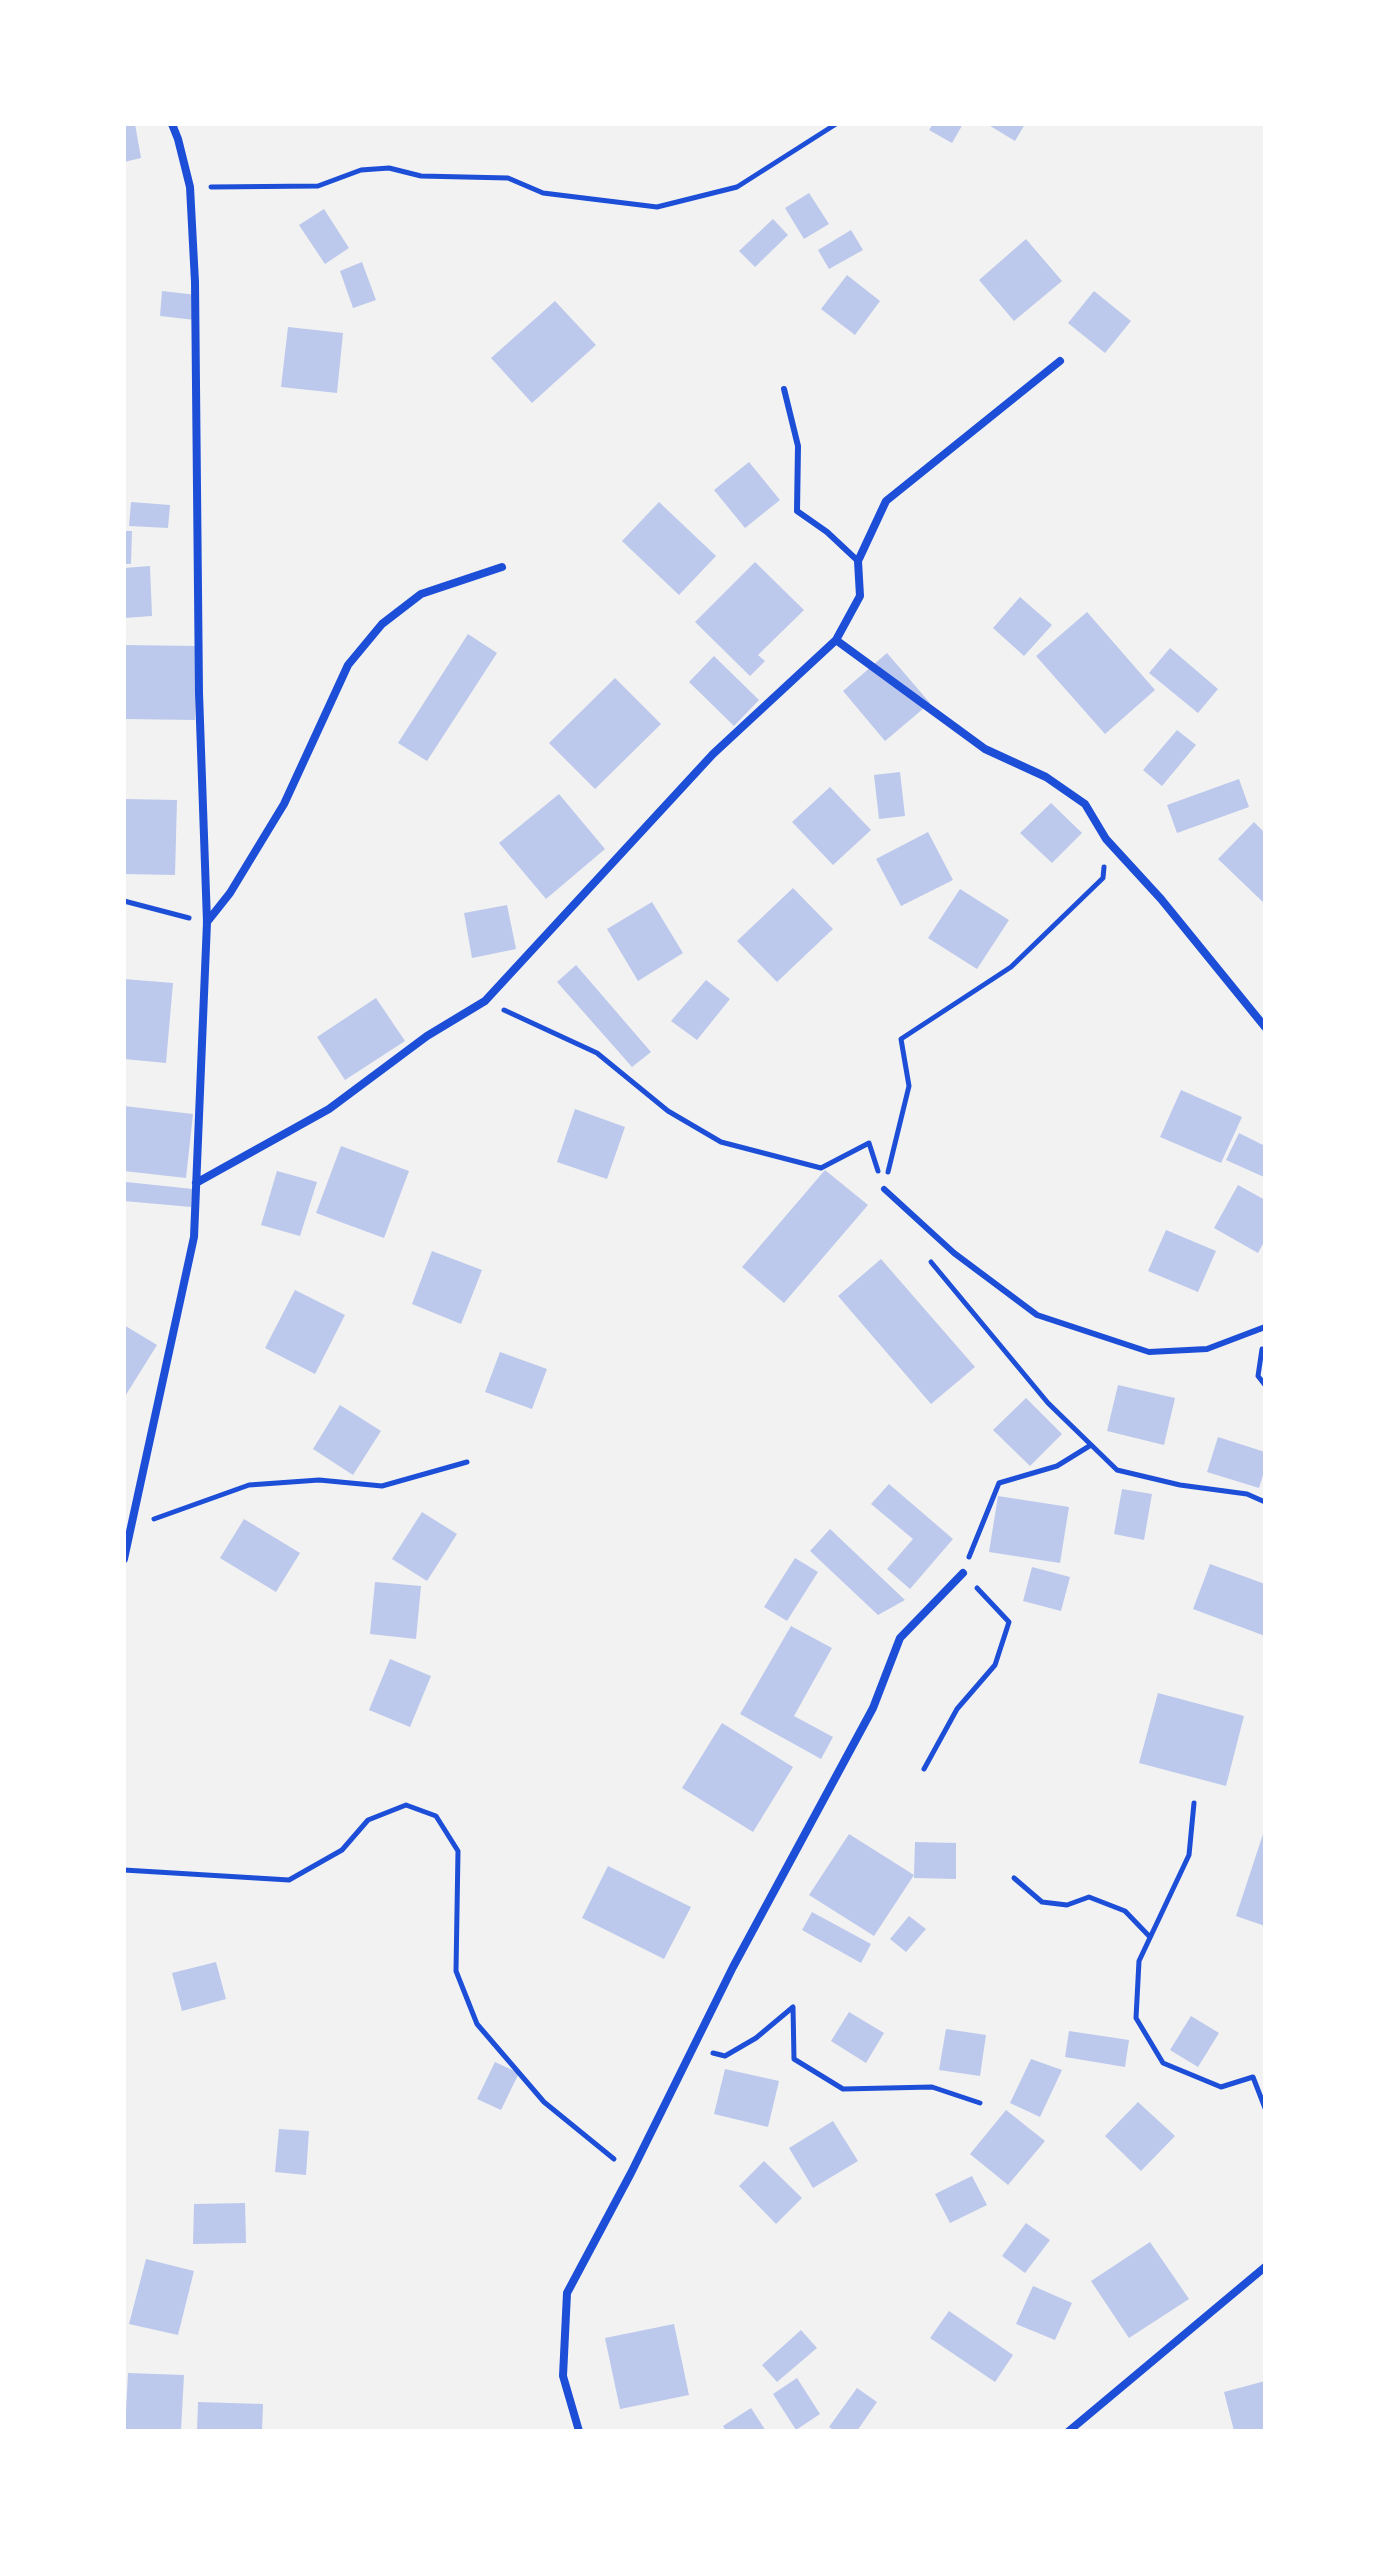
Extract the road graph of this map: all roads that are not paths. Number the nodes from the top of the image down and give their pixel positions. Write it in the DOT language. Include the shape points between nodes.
graph roads {
  1 [pos="172,124"];
  2 [pos="1060,361"];
  3 [pos="784,389"];
  4 [pos="858,561"];
  5 [pos="502,567"];
  6 [pos="836,640"];
  7 [pos="207,922"];
  8 [pos="1265,1027"];
  9 [pos="196,1183"];
  10 [pos="884,1189"];
  11 [pos="1265,1327"];
  12 [pos="124,1559"];
  13 [pos="963,1573"];
  14 [pos="1265,2267"];
  15 [pos="579,2431"];
  16 [pos="1069,2431"];
  1 -- 7 [label="street" via="190,187 195,282"];
  2 -- 4 [label="street" via="886,501"];
  3 -- 4 [label="lane" via="798,446 797,511"];
  4 -- 6 [label="street" via="860,596"];
  5 -- 7 [label="street" via="421,594 382,624 348,665 284,804"];
  6 -- 8 [label="street" via="985,749 1046,777 1085,804 1106,839"];
  6 -- 9 [label="street" via="713,754 485,1001 427,1036 329,1109"];
  7 -- 9 [label="street"];
  9 -- 12 [label="street" via="194,1237"];
  10 -- 11 [label="lane" via="954,1253 1037,1315 1149,1352 1207,1349"];
  13 -- 15 [label="street" via="900,1638 873,1708 733,1967 567,2293 563,2376"];
  14 -- 16 [label="street"];
}
